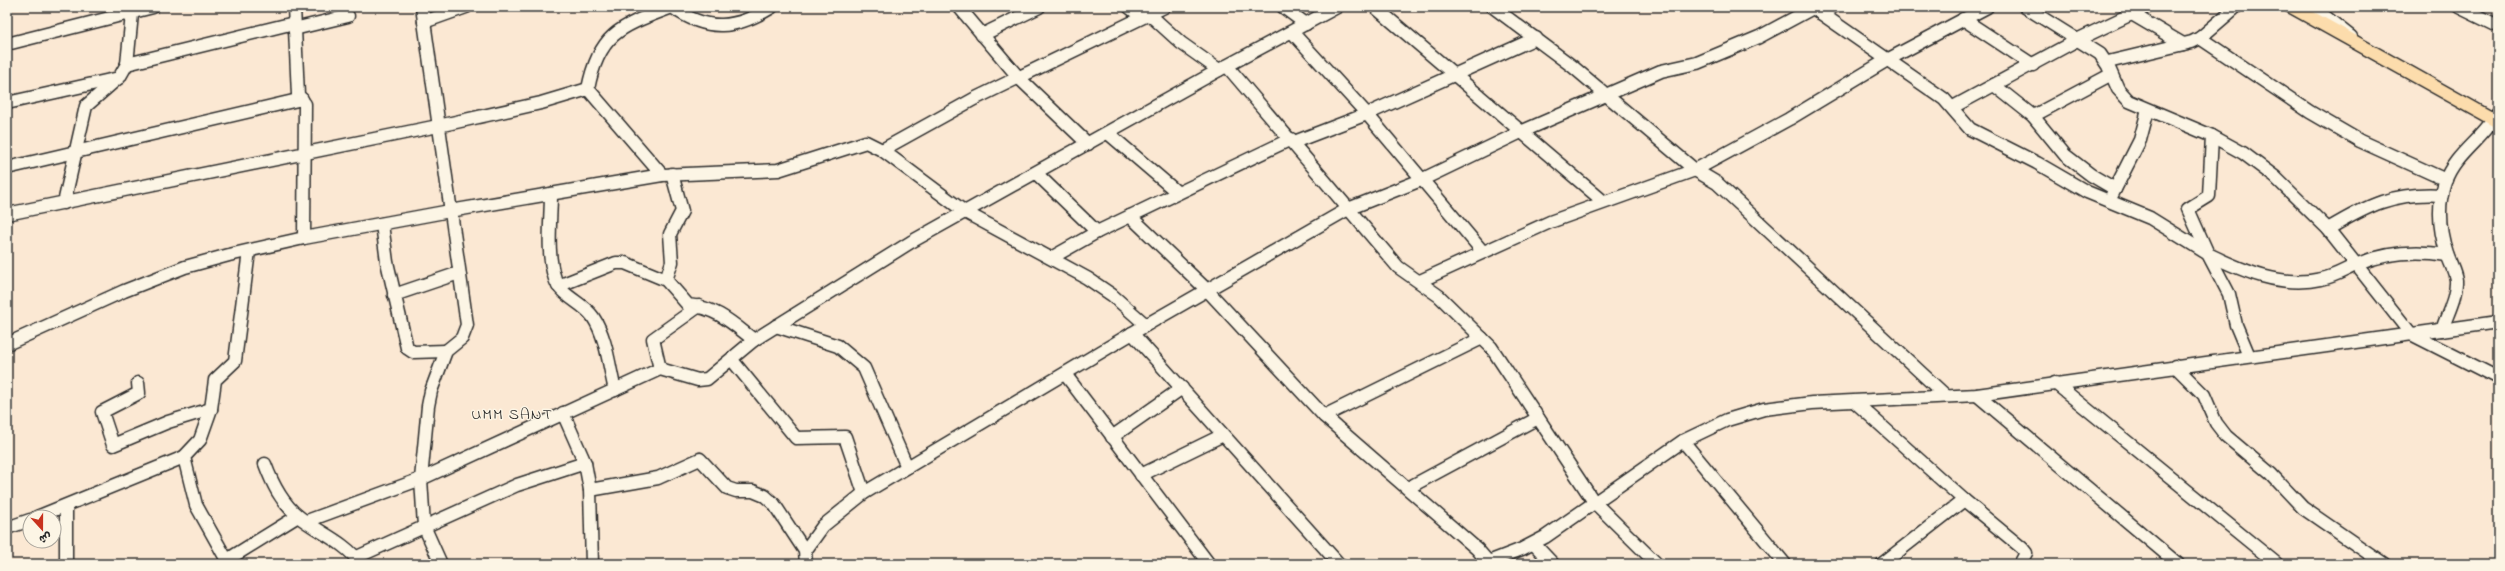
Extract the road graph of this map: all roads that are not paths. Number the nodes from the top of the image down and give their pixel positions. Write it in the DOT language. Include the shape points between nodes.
graph roads {
  1 [pos="121,7"];
  2 [pos="153,7"];
  3 [pos="294,7"];
  4 [pos="422,7"];
  5 [pos="466,7"];
  6 [pos="772,7"];
  7 [pos="959,7"];
  8 [pos="1039,7"];
  9 [pos="1129,7"];
  10 [pos="1164,7"];
  11 [pos="1283,7"];
  12 [pos="1337,7"];
  13 [pos="1375,7"];
  14 [pos="1493,7"];
  15 [pos="1833,7"];
  16 [pos="1987,7"];
  17 [pos="2024,7"];
  18 [pos="2146,7"];
  19 [pos="2236,7"];
  20 [pos="2292,7"];
  21 [pos="2313,7"];
  22 [pos="2459,7"];
  23 [pos="1815,9"];
  24 [pos="132,14"];
  25 [pos="2132,14"];
  26 [pos="348,16"];
  27 [pos="1146,16"];
  28 [pos="1963,20"];
  29 [pos="424,22"];
  30 [pos="1306,24"];
  31 [pos="294,26"];
  32 [pos="2498,26"];
  33 [pos="1292,32"];
  34 [pos="982,35"];
  35 [pos="1536,38"];
  36 [pos="2200,38"];
  37 [pos="2079,39"];
  38 [pos="7,44"];
  39 [pos="2183,44"];
  40 [pos="2366,49"];
  41 [pos="1887,60"];
  42 [pos="2108,62"];
  43 [pos="127,64"];
  44 [pos="2033,65"];
  45 [pos="1223,68"];
  46 [pos="1455,73"];
  47 [pos="2110,75"];
  48 [pos="119,78"];
  49 [pos="1018,78"];
  50 [pos="1994,85"];
  51 [pos="588,89"];
  52 [pos="1605,95"];
  53 [pos="302,99"];
  54 [pos="7,103"];
  55 [pos="1953,106"];
  56 [pos="2148,110"];
  57 [pos="1367,114"];
  58 [pos="2033,116"];
  59 [pos="2497,119"];
  60 [pos="438,126"];
  61 [pos="1523,131"];
  62 [pos="1109,134"];
  63 [pos="2212,136"];
  64 [pos="1292,140"];
  65 [pos="1088,144"];
  66 [pos="882,150"];
  67 [pos="77,152"];
  68 [pos="304,155"];
  69 [pos="7,168"];
  70 [pos="1695,170"];
  71 [pos="667,174"];
  72 [pos="1037,174"];
  73 [pos="1421,180"];
  74 [pos="2446,180"];
  75 [pos="2115,189"];
  76 [pos="1178,193"];
  77 [pos="551,194"];
  78 [pos="2442,195"];
  79 [pos="1604,202"];
  80 [pos="2108,202"];
  81 [pos="64,203"];
  82 [pos="1348,209"];
  83 [pos="450,211"];
  84 [pos="965,212"];
  85 [pos="7,214"];
  86 [pos="1130,216"];
  87 [pos="382,224"];
  88 [pos="2328,229"];
  89 [pos="1097,232"];
  90 [pos="304,238"];
  91 [pos="249,251"];
  92 [pos="1483,252"];
  93 [pos="2208,254"];
  94 [pos="2447,255"];
  95 [pos="1051,258"];
  96 [pos="2356,264"];
  97 [pos="459,273"];
  98 [pos="666,280"];
  99 [pos="1420,281"];
  100 [pos="558,286"];
  101 [pos="1206,290"];
  102 [pos="394,295"];
  103 [pos="698,306"];
  104 [pos="2498,322"];
  105 [pos="1146,325"];
  106 [pos="776,326"];
  107 [pos="2442,330"];
  108 [pos="1132,333"];
  109 [pos="2411,334"];
  110 [pos="1482,338"];
  111 [pos="754,340"];
  112 [pos="7,344"];
  113 [pos="446,351"];
  114 [pos="2249,356"];
  115 [pos="732,360"];
  116 [pos="2175,366"];
  117 [pos="660,369"];
  118 [pos="1065,374"];
  119 [pos="2498,378"];
  120 [pos="138,383"];
  121 [pos="2055,383"];
  122 [pos="1182,388"];
  123 [pos="615,390"];
  124 [pos="1977,395"];
  125 [pos="1946,396"];
  126 [pos="1855,402"];
  127 [pos="212,409"];
  128 [pos="563,413"];
  129 [pos="1324,416"];
  130 [pos="1538,418"];
  131 [pos="1223,435"];
  132 [pos="1112,436"];
  133 [pos="1683,441"];
  134 [pos="184,457"];
  135 [pos="585,463"];
  136 [pos="265,464"];
  137 [pos="907,467"];
  138 [pos="1141,474"];
  139 [pos="421,479"];
  140 [pos="1408,488"];
  141 [pos="590,490"];
  142 [pos="864,493"];
  143 [pos="1964,500"];
  144 [pos="1594,502"];
  145 [pos="66,506"];
  146 [pos="58,509"];
  147 [pos="302,518"];
  148 [pos="22,523"];
  149 [pos="424,526"];
  150 [pos="7,528"];
  151 [pos="1534,544"];
  152 [pos="806,557"];
  153 [pos="359,560"];
  154 [pos="228,562"];
  155 [pos="1488,563"];
  156 [pos="66,564"];
  157 [pos="441,564"];
  158 [pos="592,564"];
  159 [pos="1209,564"];
  160 [pos="1339,564"];
  161 [pos="1553,564"];
  162 [pos="1657,564"];
  163 [pos="1785,564"];
  164 [pos="1882,564"];
  165 [pos="2020,564"];
  166 [pos="2178,564"];
  167 [pos="2277,564"];
  168 [pos="2384,564"];
  1 -- 24 [label="street"];
  2 -- 24 [label="street"];
  3 -- 31 [label="street"];
  4 -- 29 [label="street"];
  5 -- 29 [label="street"];
  6 -- 51 [label="street" via="739,24 690,19 672,7 643,18 615,32 598,50 591,68"];
  7 -- 34 [label="street"];
  8 -- 34 [label="street"];
  9 -- 27 [label="street"];
  10 -- 27 [label="street"];
  11 -- 30 [label="street"];
  12 -- 30 [label="street"];
  13 -- 46 [label="street"];
  14 -- 35 [label="street"];
  15 -- 23 [label="street"];
  16 -- 28 [label="street"];
  17 -- 37 [label="street"];
  18 -- 25 [label="street"];
  19 -- 36 [label="street"];
  20 -- 40 [label="highway"];
  21 -- 40 [label="street"];
  22 -- 32 [label="street"];
  23 -- 41 [label="street"];
  23 -- 52 [label="street" via="1759,37 1697,63 1661,71"];
  24 -- 38 [label="street"];
  24 -- 43 [label="street"];
  25 -- 37 [label="street"];
  25 -- 39 [label="street"];
  26 -- 31 [label="street"];
  27 -- 45 [label="street" via="1181,43"];
  27 -- 49 [label="street"];
  28 -- 41 [label="street"];
  28 -- 44 [label="street"];
  29 -- 60 [label="street"];
  30 -- 33 [label="street"];
  31 -- 43 [label="street"];
  31 -- 53 [label="street" via="298,96"];
  33 -- 45 [label="street"];
  33 -- 57 [label="street"];
  34 -- 49 [label="street"];
  35 -- 46 [label="street"];
  35 -- 52 [label="street"];
  36 -- 39 [label="street"];
  36 -- 74 [label="street" via="2310,112 2360,141"];
  37 -- 42 [label="street"];
  37 -- 44 [label="street"];
  39 -- 42 [label="street"];
  40 -- 59 [label="highway"];
  41 -- 55 [label="street"];
  41 -- 70 [label="street" via="1789,119"];
  42 -- 47 [label="street"];
  43 -- 48 [label="street"];
  44 -- 50 [label="street"];
  45 -- 62 [label="street"];
  45 -- 64 [label="street"];
  46 -- 57 [label="street"];
  46 -- 61 [label="street"];
  47 -- 56 [label="street" via="2119,94"];
  47 -- 58 [label="street"];
  48 -- 54 [label="street"];
  48 -- 67 [label="street" via="86,106"];
  49 -- 65 [label="street"];
  49 -- 66 [label="street"];
  50 -- 55 [label="street"];
  50 -- 58 [label="street"];
  51 -- 60 [label="street" via="541,103"];
  51 -- 71 [label="street"];
  52 -- 61 [label="street"];
  52 -- 70 [label="street"];
  53 -- 67 [label="street"];
  53 -- 68 [label="street" via="305,104"];
  55 -- 80 [label="street" via="1965,125 1976,133 2038,163"];
  56 -- 63 [label="street"];
  56 -- 75 [label="street" via="2140,140"];
  57 -- 64 [label="street"];
  57 -- 73 [label="street"];
  58 -- 75 [label="street" via="2065,154"];
  59 -- 74 [label="street" via="2475,139"];
  60 -- 68 [label="street"];
  60 -- 83 [label="street"];
  61 -- 73 [label="street"];
  61 -- 79 [label="street"];
  62 -- 65 [label="street"];
  62 -- 76 [label="street"];
  63 -- 88 [label="street" via="2243,153 2275,177"];
  63 -- 93 [label="street" via="2209,196 2188,208"];
  64 -- 76 [label="street"];
  64 -- 82 [label="street"];
  65 -- 72 [label="street"];
  66 -- 71 [label="street" via="866,142 778,170"];
  66 -- 84 [label="street"];
  67 -- 69 [label="street"];
  67 -- 81 [label="street"];
  68 -- 81 [label="street"];
  68 -- 90 [label="street"];
  70 -- 79 [label="street"];
  70 -- 125 [label="street" via="1728,193"];
  71 -- 77 [label="street"];
  71 -- 98 [label="street" via="682,211 670,234 672,262"];
  72 -- 84 [label="street"];
  72 -- 89 [label="street"];
  73 -- 82 [label="street"];
  73 -- 92 [label="street"];
  74 -- 78 [label="street"];
  75 -- 80 [label="street"];
  76 -- 86 [label="street"];
  77 -- 83 [label="street"];
  77 -- 100 [label="street" via="552,262"];
  78 -- 88 [label="street" via="2417,193 2385,198 2367,205"];
  78 -- 94 [label="street" via="2437,218"];
  79 -- 92 [label="street" via="1550,222"];
  80 -- 93 [label="street" via="2150,218"];
  81 -- 85 [label="street"];
  82 -- 99 [label="street" via="1398,267"];
  82 -- 101 [label="street"];
  83 -- 87 [label="street"];
  83 -- 97 [label="street"];
  84 -- 95 [label="street"];
  84 -- 106 [label="street" via="891,254"];
  86 -- 89 [label="street"];
  86 -- 101 [label="street"];
  87 -- 90 [label="street"];
  87 -- 102 [label="street"];
  88 -- 96 [label="street"];
  89 -- 95 [label="street"];
  90 -- 91 [label="street"];
  91 -- 112 [label="street" via="200,262 156,278"];
  91 -- 127 [label="street" via="236,358 215,380"];
  92 -- 99 [label="street"];
  93 -- 96 [label="street" via="2265,277 2286,281 2319,280 2331,277"];
  93 -- 114 [label="street" via="2229,294 2236,325"];
  94 -- 96 [label="street" via="2404,251"];
  94 -- 107 [label="street" via="2456,279 2455,293"];
  95 -- 105 [label="street" via="1112,295"];
  96 -- 109 [label="street"];
  97 -- 102 [label="street"];
  97 -- 113 [label="street" via="467,325 462,338"];
  98 -- 100 [label="street" via="621,262"];
  98 -- 103 [label="street" via="688,305"];
  99 -- 110 [label="street"];
  100 -- 123 [label="street" via="586,308 594,319"];
  101 -- 105 [label="street"];
  101 -- 129 [label="street"];
  102 -- 113 [label="street" via="409,351"];
  103 -- 111 [label="street" via="706,307 724,317"];
  103 -- 117 [label="street" via="653,339"];
  104 -- 107 [label="street"];
  105 -- 108 [label="street"];
  106 -- 111 [label="street"];
  106 -- 137 [label="street" via="834,344 864,368"];
  107 -- 109 [label="street"];
  108 -- 118 [label="street"];
  108 -- 122 [label="street"];
  109 -- 114 [label="street"];
  109 -- 119 [label="street"];
  110 -- 129 [label="street"];
  110 -- 130 [label="street"];
  111 -- 115 [label="street"];
  113 -- 139 [label="street" via="429,398"];
  114 -- 116 [label="street"];
  115 -- 117 [label="street" via="702,381"];
  115 -- 142 [label="street" via="796,438 845,437"];
  116 -- 121 [label="street"];
  116 -- 168 [label="street" via="2204,395 2216,423 2226,436 2271,474 2303,508"];
  117 -- 123 [label="street"];
  118 -- 132 [label="street"];
  118 -- 137 [label="street"];
  120 -- 127 [label="street" via="139,393 102,413 113,445 168,422"];
  121 -- 124 [label="street"];
  121 -- 167 [label="street"];
  122 -- 131 [label="street"];
  122 -- 132 [label="street"];
  123 -- 128 [label="street"];
  124 -- 125 [label="street"];
  124 -- 166 [label="street"];
  125 -- 126 [label="street"];
  126 -- 133 [label="street" via="1812,403 1764,409 1727,420"];
  126 -- 143 [label="street"];
  127 -- 134 [label="street" via="200,440"];
  128 -- 135 [label="street"];
  128 -- 139 [label="street"];
  129 -- 140 [label="street"];
  130 -- 140 [label="street"];
  130 -- 144 [label="street"];
  131 -- 138 [label="street"];
  131 -- 160 [label="street"];
  132 -- 138 [label="street"];
  133 -- 144 [label="street"];
  133 -- 163 [label="street"];
  134 -- 145 [label="street"];
  134 -- 154 [label="street" via="196,505"];
  135 -- 141 [label="street"];
  135 -- 149 [label="street" via="517,485"];
  136 -- 147 [label="street" via="279,495"];
  137 -- 142 [label="street"];
  138 -- 159 [label="street"];
  139 -- 147 [label="street"];
  139 -- 149 [label="street"];
  140 -- 155 [label="street" via="1478,549"];
  141 -- 152 [label="street" via="658,478 700,460 727,488 753,491 765,496 774,504"];
  141 -- 158 [label="street"];
  142 -- 152 [label="street" via="823,526"];
  143 -- 164 [label="street"];
  143 -- 165 [label="street" via="2022,548 2026,557"];
  144 -- 151 [label="street"];
  144 -- 162 [label="street"];
  145 -- 146 [label="street"];
  145 -- 156 [label="street"];
  147 -- 153 [label="street"];
  147 -- 154 [label="street"];
  148 -- 150 [label="street"];
  149 -- 153 [label="street"];
  149 -- 157 [label="street"];
  151 -- 155 [label="street"];
  151 -- 161 [label="street"];
}
